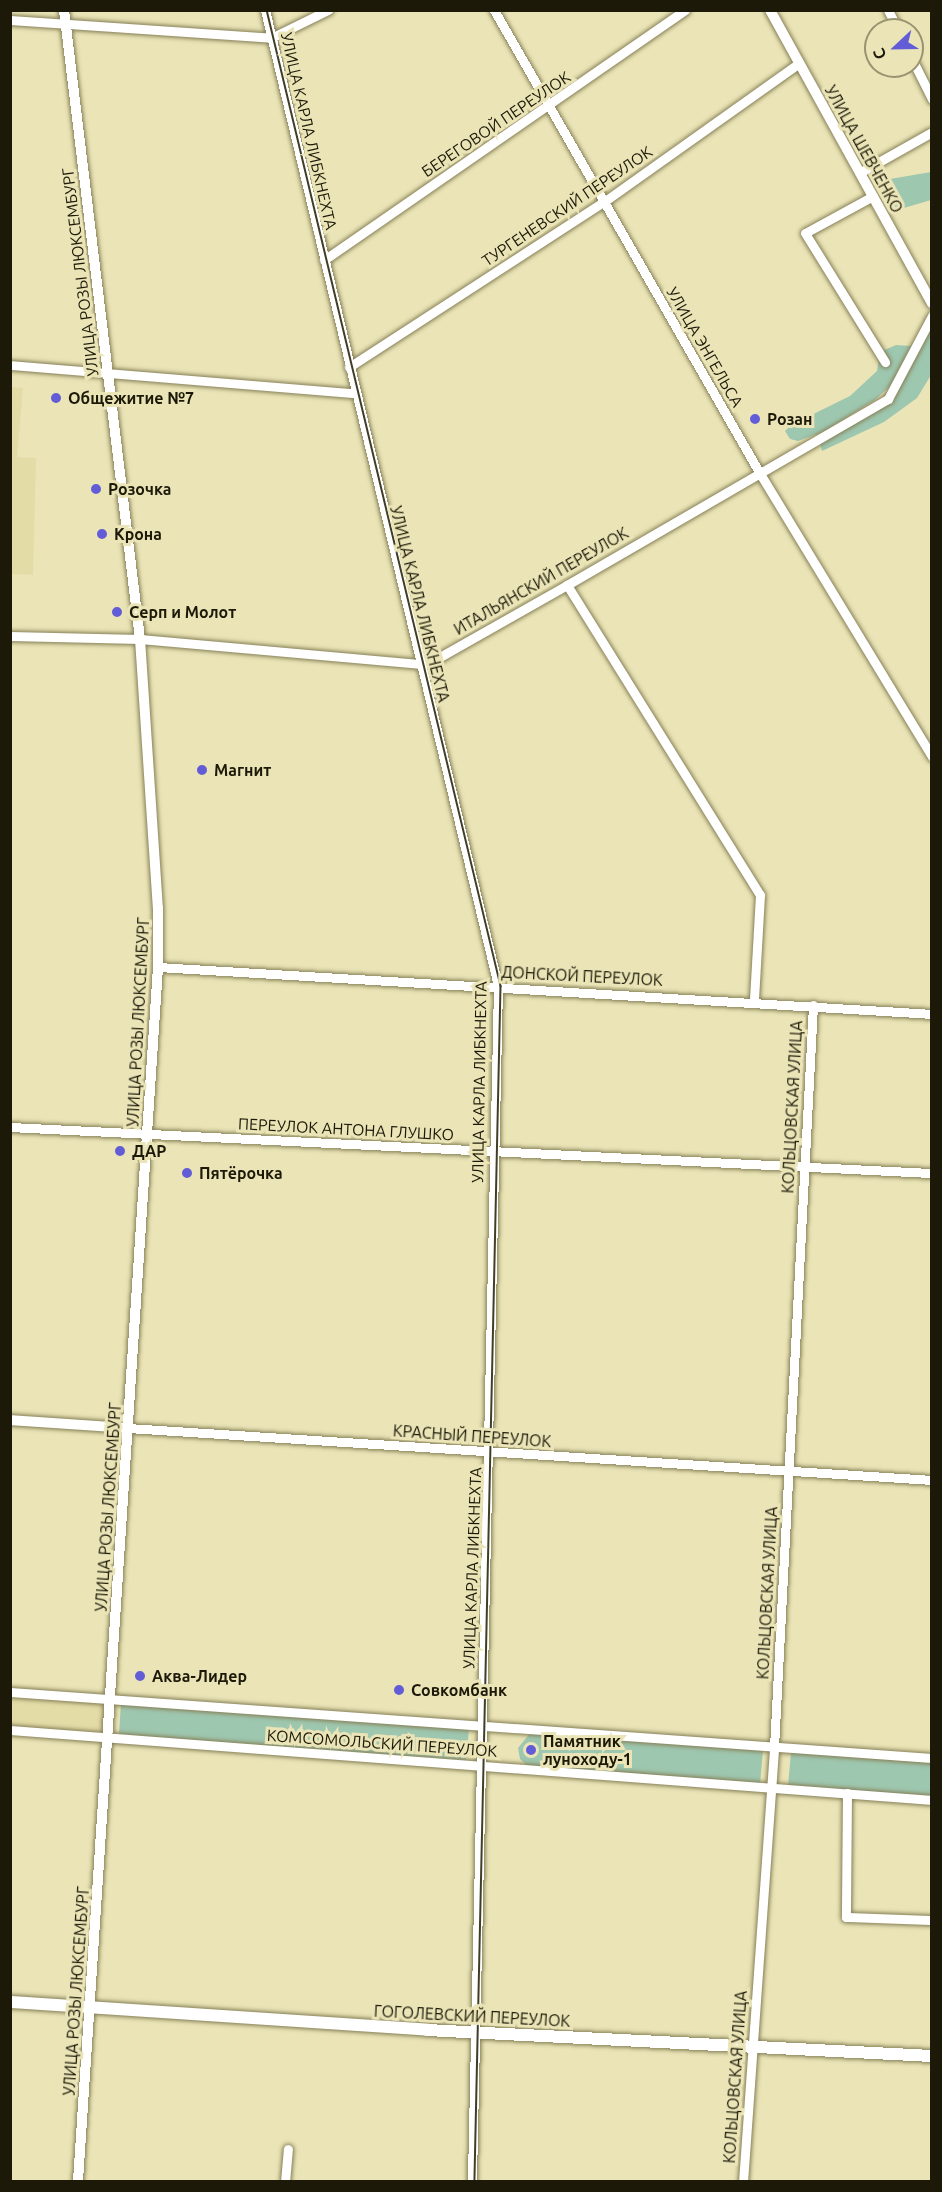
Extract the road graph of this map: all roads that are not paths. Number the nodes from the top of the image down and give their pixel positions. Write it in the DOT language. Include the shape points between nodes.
graph roads {
  1 [pos="64,10"];
  2 [pos="265,10"];
  3 [pos="328,10"];
  4 [pos="494,10"];
  5 [pos="685,10"];
  6 [pos="771,10"];
  7 [pos="10,20"];
  8 [pos="66,22"];
  9 [pos="271,38"];
  10 [pos="799,63"];
  11 [pos="922,78"];
  12 [pos="932,99"];
  13 [pos="550,106"];
  14 [pos="932,132"];
  15 [pos="861,172"];
  16 [pos="873,196"];
  17 [pos="604,201"];
  18 [pos="324,260"];
  19 [pos="932,303"];
  20 [pos="932,316"];
  21 [pos="885,363"];
  22 [pos="10,365"];
  23 [pos="349,367"];
  24 [pos="106,371"];
  25 [pos="354,393"];
  26 [pos="759,472"];
  27 [pos="567,585"];
  28 [pos="10,636"];
  29 [pos="140,639"];
  30 [pos="419,664"];
  31 [pos="932,757"];
  32 [pos="158,967"];
  33 [pos="498,986"];
  34 [pos="754,1000"];
  35 [pos="813,1005"];
  36 [pos="932,1014"];
  37 [pos="10,1127"];
  38 [pos="147,1134"];
  39 [pos="493,1152"];
  40 [pos="804,1168"];
  41 [pos="932,1173"];
  42 [pos="10,1420"];
  43 [pos="129,1428"];
  44 [pos="490,1452"];
  45 [pos="788,1472"];
  46 [pos="932,1480"];
  47 [pos="10,1692"];
  48 [pos="111,1699"];
  49 [pos="483,1725"];
  50 [pos="10,1730"];
  51 [pos="109,1737"];
  52 [pos="774,1747"];
  53 [pos="932,1758"];
  54 [pos="481,1765"];
  55 [pos="770,1787"];
  56 [pos="847,1793"];
  57 [pos="932,1800"];
  58 [pos="932,1920"];
  59 [pos="10,2002"];
  60 [pos="90,2007"];
  61 [pos="476,2032"];
  62 [pos="753,2047"];
  63 [pos="932,2056"];
  64 [pos="288,2149"];
  65 [pos="78,2181"];
  66 [pos="285,2181"];
  67 [pos="472,2181"];
  68 [pos="743,2181"];
  1 -- 8 [label="street, УЛИЦА РОЗЫ ЛЮКСЕМБУРГ"];
  2 -- 9 [label="street, УЛИЦА КАРЛА ЛИБКНЕХТА"];
  3 -- 9 [label="street"];
  4 -- 13 [label="street, УЛИЦА ЭНГЕЛЬСА"];
  5 -- 13 [label="street, БЕРЕГОВОЙ ПЕРЕУЛОК"];
  6 -- 10 [label="street, УЛИЦА ШЕВЧЕНКО"];
  7 -- 8 [label="street"];
  8 -- 9 [label="street"];
  8 -- 24 [label="street, УЛИЦА РОЗЫ ЛЮКСЕМБУРГ"];
  9 -- 18 [label="street, УЛИЦА КАРЛА ЛИБКНЕХТА"];
  10 -- 15 [label="street, УЛИЦА ШЕВЧЕНКО"];
  10 -- 17 [label="street, ТУРГЕНЕВСКИЙ ПЕРЕУЛОК"];
  11 -- 12 [label="street"];
  13 -- 17 [label="street, УЛИЦА ЭНГЕЛЬСА"];
  13 -- 18 [label="street, БЕРЕГОВОЙ ПЕРЕУЛОК"];
  14 -- 15 [label="street"];
  15 -- 16 [label="street, УЛИЦА ШЕВЧЕНКО"];
  16 -- 19 [label="street, УЛИЦА ШЕВЧЕНКО"];
  16 -- 21 [label="street" via="805,233"];
  17 -- 23 [label="street, ТУРГЕНЕВСКИЙ ПЕРЕУЛОК"];
  17 -- 26 [label="street, УЛИЦА ЭНГЕЛЬСА"];
  18 -- 23 [label="street, УЛИЦА КАРЛА ЛИБКНЕХТА"];
  20 -- 26 [label="street, ИТАЛЬЯНСКИЙ ПЕРЕУЛОК" via="888,399"];
  22 -- 24 [label="street"];
  23 -- 25 [label="street, УЛИЦА КАРЛА ЛИБКНЕХТА"];
  24 -- 25 [label="street"];
  24 -- 29 [label="street, УЛИЦА РОЗЫ ЛЮКСЕМБУРГ"];
  25 -- 30 [label="street, УЛИЦА КАРЛА ЛИБКНЕХТА"];
  26 -- 27 [label="street, ИТАЛЬЯНСКИЙ ПЕРЕУЛОК"];
  26 -- 31 [label="street, УЛИЦА ЭНГЕЛЬСА"];
  27 -- 30 [label="street, ИТАЛЬЯНСКИЙ ПЕРЕУЛОК" via="438,658"];
  27 -- 34 [label="street" via="760,895"];
  28 -- 29 [label="street, ИТАЛЬЯНСКИЙ ПЕРЕУЛОК"];
  29 -- 30 [label="street, ИТАЛЬЯНСКИЙ ПЕРЕУЛОК"];
  29 -- 32 [label="street, УЛИЦА РОЗЫ ЛЮКСЕМБУРГ" via="158,908"];
  30 -- 33 [label="street, УЛИЦА КАРЛА ЛИБКНЕХТА"];
  32 -- 33 [label="street, ДОНСКОЙ ПЕРЕУЛОК"];
  32 -- 38 [label="street, УЛИЦА РОЗЫ ЛЮКСЕМБУРГ"];
  33 -- 34 [label="street, ДОНСКОЙ ПЕРЕУЛОК"];
  33 -- 39 [label="street, УЛИЦА КАРЛА ЛИБКНЕХТА"];
  34 -- 35 [label="street, ДОНСКОЙ ПЕРЕУЛОК"];
  35 -- 36 [label="street, ДОНСКОЙ ПЕРЕУЛОК"];
  35 -- 40 [label="street, КОЛЬЦОВСКАЯ УЛИЦА"];
  37 -- 38 [label="street, ПЕРЕУЛОК АНТОНА ГЛУШКО"];
  38 -- 39 [label="street, ПЕРЕУЛОК АНТОНА ГЛУШКО"];
  38 -- 43 [label="street, УЛИЦА РОЗЫ ЛЮКСЕМБУРГ"];
  39 -- 40 [label="street, ПЕРЕУЛОК АНТОНА ГЛУШКО"];
  39 -- 44 [label="street, УЛИЦА КАРЛА ЛИБКНЕХТА"];
  40 -- 41 [label="street, ПЕРЕУЛОК АНТОНА ГЛУШКО"];
  40 -- 45 [label="street, КОЛЬЦОВСКАЯ УЛИЦА"];
  42 -- 43 [label="street, КРАСНЫЙ ПЕРЕУЛОК"];
  43 -- 44 [label="street, КРАСНЫЙ ПЕРЕУЛОК"];
  43 -- 48 [label="street, УЛИЦА РОЗЫ ЛЮКСЕМБУРГ"];
  44 -- 45 [label="street, КРАСНЫЙ ПЕРЕУЛОК"];
  44 -- 49 [label="street, УЛИЦА КАРЛА ЛИБКНЕХТА"];
  45 -- 46 [label="street, КРАСНЫЙ ПЕРЕУЛОК"];
  45 -- 52 [label="street, КОЛЬЦОВСКАЯ УЛИЦА"];
  47 -- 48 [label="street, КОМСОМОЛЬСКИЙ ПЕРЕУЛОК"];
  48 -- 49 [label="street, КОМСОМОЛЬСКИЙ ПЕРЕУЛОК"];
  48 -- 51 [label="street, УЛИЦА РОЗЫ ЛЮКСЕМБУРГ"];
  49 -- 52 [label="street, КОМСОМОЛЬСКИЙ ПЕРЕУЛОК"];
  49 -- 54 [label="street, УЛИЦА КАРЛА ЛИБКНЕХТА"];
  50 -- 51 [label="street, КОМСОМОЛЬСКИЙ ПЕРЕУЛОК"];
  51 -- 54 [label="street, КОМСОМОЛЬСКИЙ ПЕРЕУЛОК"];
  51 -- 60 [label="street, УЛИЦА РОЗЫ ЛЮКСЕМБУРГ"];
  52 -- 53 [label="street, КОМСОМОЛЬСКИЙ ПЕРЕУЛОК"];
  52 -- 55 [label="street, КОЛЬЦОВСКАЯ УЛИЦА"];
  54 -- 55 [label="street, КОМСОМОЛЬСКИЙ ПЕРЕУЛОК"];
  54 -- 61 [label="street, УЛИЦА КАРЛА ЛИБКНЕХТА"];
  55 -- 56 [label="street, КОМСОМОЛЬСКИЙ ПЕРЕУЛОК"];
  55 -- 62 [label="street, КОЛЬЦОВСКАЯ УЛИЦА"];
  56 -- 57 [label="street, КОМСОМОЛЬСКИЙ ПЕРЕУЛОК"];
  56 -- 58 [label="street" via="846,1917"];
  59 -- 60 [label="main road, ГОГОЛЕВСКИЙ ПЕРЕУЛОК"];
  60 -- 61 [label="main road, ГОГОЛЕВСКИЙ ПЕРЕУЛОК"];
  60 -- 65 [label="street, УЛИЦА РОЗЫ ЛЮКСЕМБУРГ"];
  61 -- 62 [label="main road, ГОГОЛЕВСКИЙ ПЕРЕУЛОК"];
  61 -- 67 [label="street, УЛИЦА КАРЛА ЛИБКНЕХТА"];
  62 -- 63 [label="main road, ГОГОЛЕВСКИЙ ПЕРЕУЛОК"];
  62 -- 68 [label="street, КОЛЬЦОВСКАЯ УЛИЦА"];
  64 -- 66 [label="street"];
}
